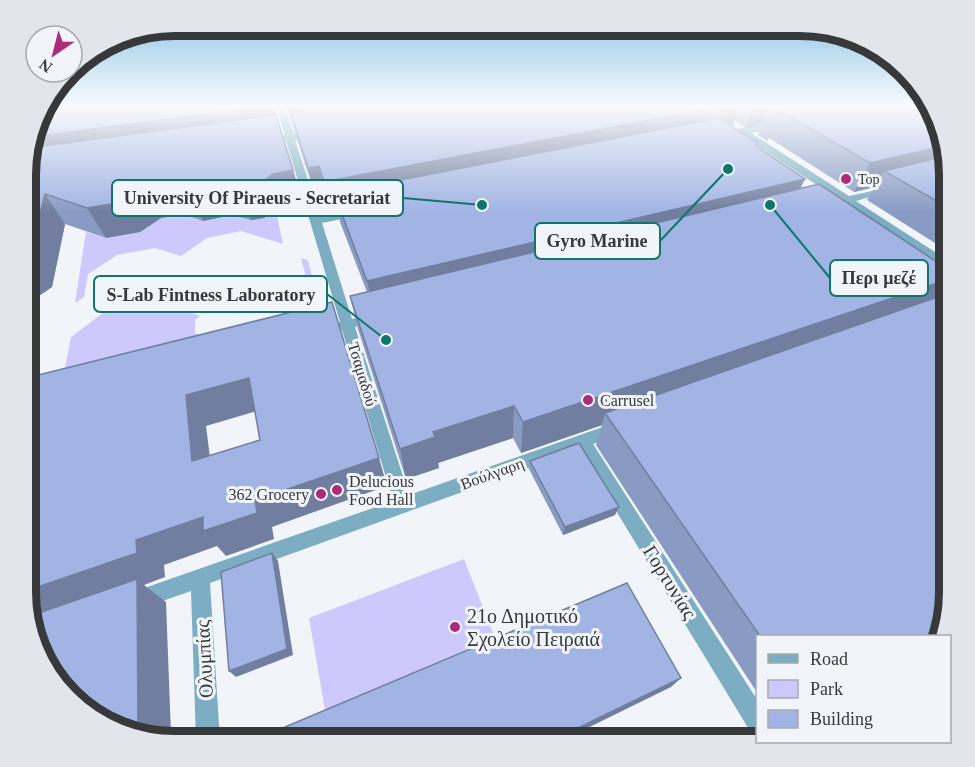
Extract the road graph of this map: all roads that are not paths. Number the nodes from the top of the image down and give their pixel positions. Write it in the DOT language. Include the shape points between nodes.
graph roads {
  1 [pos="264,141"];
  2 [pos="291,141"];
  3 [pos="715,141"];
  4 [pos="757,141"];
  5 [pos="256,142"];
  6 [pos="729,151"];
  7 [pos="907,184"];
  8 [pos="848,200"];
  9 [pos="363,212"];
  10 [pos="817,212"];
  11 [pos="316,221"];
  12 [pos="939,259"];
  13 [pos="394,313"];
  14 [pos="348,324"];
  15 [pos="301,336"];
  16 [pos="635,422"];
  17 [pos="582,441"];
  18 [pos="403,505"];
  19 [pos="200,577"];
  20 [pos="123,605"];
  21 [pos="756,720"];
  22 [pos="208,731"];
  1 -- 5 [label="street"];
  2 -- 11 [label="street, Τσαμαδού"];
  3 -- 6 [label="street"];
  4 -- 8 [label="street"];
  7 -- 8 [label="street"];
  8 -- 10 [label="street"];
  8 -- 12 [label="street"];
  9 -- 11 [label="street"];
  11 -- 14 [label="street, Τσαμαδού"];
  13 -- 14 [label="street"];
  14 -- 15 [label="street"];
  14 -- 18 [label="street, Τσαμαδού"];
  16 -- 17 [label="street, Βούλγαρη"];
  17 -- 18 [label="street, Βούλγαρη"];
  17 -- 21 [label="street, Γορτυνίας"];
  18 -- 19 [label="street, Βούλγαρη"];
  19 -- 20 [label="street, Βούλγαρη"];
  19 -- 22 [label="street, Ολυμπίας"];
}
